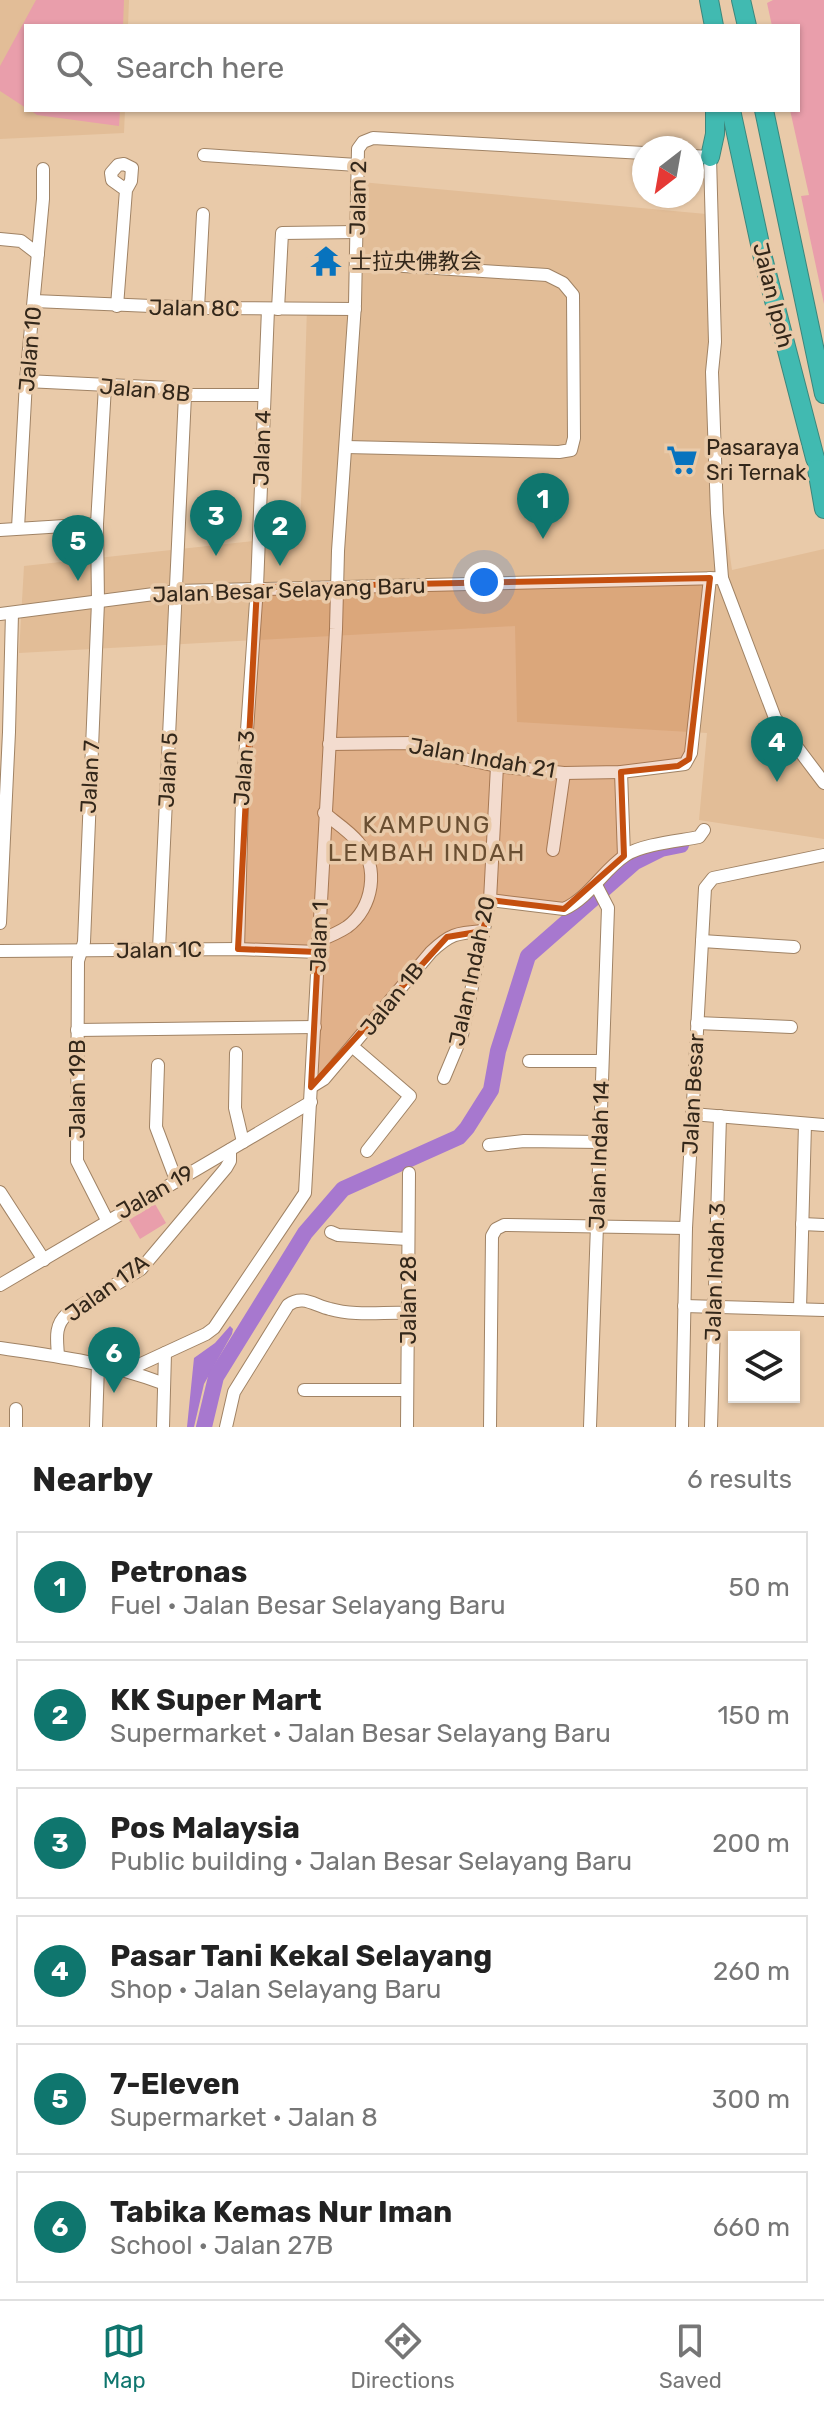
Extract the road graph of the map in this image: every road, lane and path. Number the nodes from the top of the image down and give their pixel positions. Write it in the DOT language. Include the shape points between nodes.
graph roads {
  1 [pos="709,0"];
  2 [pos="743,0"];
  3 [pos="746,23"];
  4 [pos="714,24"];
  5 [pos="715,112"];
  6 [pos="731,112"];
  7 [pos="764,112"];
  8 [pos="632,152"];
  9 [pos="704,152"];
  10 [pos="204,155"];
  11 [pos="704,155"];
  12 [pos="740,155"];
  13 [pos="357,165"];
  14 [pos="43,169"];
  15 [pos="126,190"];
  16 [pos="704,197"];
  17 [pos="203,214"];
  18 [pos="357,232"];
  19 [pos="0,239"];
  20 [pos="38,254"];
  21 [pos="357,263"];
  22 [pos="34,301"];
  23 [pos="117,306"];
  24 [pos="198,308"];
  25 [pos="273,309"];
  26 [pos="355,309"];
  27 [pos="809,322"];
  28 [pos="824,361"];
  29 [pos="26,381"];
  30 [pos="105,386"];
  31 [pos="824,394"];
  32 [pos="185,395"];
  33 [pos="264,395"];
  34 [pos="346,447"];
  35 [pos="815,458"];
  36 [pos="824,479"];
  37 [pos="824,509"];
  38 [pos="97,524"];
  39 [pos="18,528"];
  40 [pos="0,530"];
  41 [pos="716,578"];
  42 [pos="337,585"];
  43 [pos="257,587"];
  44 [pos="177,591"];
  45 [pos="98,602"];
  46 [pos="6,613"];
  47 [pos="329,744"];
  48 [pos="497,766"];
  49 [pos="621,772"];
  50 [pos="564,773"];
  51 [pos="824,783"];
  52 [pos="3,807"];
  53 [pos="324,813"];
  54 [pos="704,830"];
  55 [pos="553,850"];
  56 [pos="824,855"];
  57 [pos="624,856"];
  58 [pos="598,887"];
  59 [pos="490,900"];
  60 [pos="1,916"];
  61 [pos="0,923"];
  62 [pos="483,931"];
  63 [pos="702,941"];
  64 [pos="318,946"];
  65 [pos="794,947"];
  66 [pos="159,949"];
  67 [pos="238,949"];
  68 [pos="0,951"];
  69 [pos="81,951"];
  70 [pos="697,1023"];
  71 [pos="315,1027"];
  72 [pos="791,1027"];
  73 [pos="77,1030"];
  74 [pos="353,1047"];
  75 [pos="236,1053"];
  76 [pos="529,1061"];
  77 [pos="602,1061"];
  78 [pos="158,1065"];
  79 [pos="444,1078"];
  80 [pos="311,1087"];
  81 [pos="311,1102"];
  82 [pos="692,1114"];
  83 [pos="720,1116"];
  84 [pos="805,1124"];
  85 [pos="824,1125"];
  86 [pos="243,1142"];
  87 [pos="600,1142"];
  88 [pos="489,1145"];
  89 [pos="230,1150"];
  90 [pos="367,1151"];
  91 [pos="409,1173"];
  92 [pos="176,1180"];
  93 [pos="0,1192"];
  94 [pos="107,1220"];
  95 [pos="802,1224"];
  96 [pos="824,1225"];
  97 [pos="597,1226"];
  98 [pos="686,1228"];
  99 [pos="331,1232"];
  100 [pos="408,1239"];
  101 [pos="44,1260"];
  102 [pos="0,1285"];
  103 [pos="684,1306"];
  104 [pos="713,1307"];
  105 [pos="800,1309"];
  106 [pos="824,1310"];
  107 [pos="408,1313"];
  108 [pos="0,1348"];
  109 [pos="165,1353"];
  110 [pos="58,1356"];
  111 [pos="98,1363"];
  112 [pos="128,1370"];
  113 [pos="162,1383"];
  114 [pos="304,1390"];
  115 [pos="407,1390"];
  116 [pos="16,1409"];
  117 [pos="16,1427"];
  118 [pos="96,1427"];
  119 [pos="163,1427"];
  120 [pos="226,1427"];
  121 [pos="407,1427"];
  122 [pos="490,1427"];
  123 [pos="590,1427"];
  124 [pos="682,1427"];
  125 [pos="711,1427"];
  1 -- 4 [label="highway"];
  2 -- 3 [label="highway"];
  5 -- 9 [label="highway" via="715,134"];
  6 -- 12 [label="highway, Jalan Ipoh"];
  7 -- 27 [label="highway, Jalan Ipoh"];
  8 -- 13 [label="street, Jalan 2" via="373,138 358,149"];
  10 -- 13 [label="street"];
  11 -- 12 [label="highway" via="723,141"];
  12 -- 35 [label="highway, Jalan Ipoh"];
  13 -- 18 [label="street, Jalan 2"];
  14 -- 20 [label="street, Jalan 10"];
  15 -- 23 [label="street"];
  16 -- 41 [label="street" via="715,342"];
  17 -- 24 [label="street"];
  18 -- 21 [label="street, Jalan 2"];
  18 -- 25 [label="street, Jalan 4" via="282,233"];
  19 -- 20 [label="street" via="21,241"];
  20 -- 22 [label="street, Jalan 10"];
  21 -- 26 [label="street, Jalan 2"];
  21 -- 34 [label="street" via="547,275 563,283 573,295 574,438 571,450 559,452"];
  22 -- 23 [label="street, Jalan 8C"];
  22 -- 29 [label="street, Jalan 10"];
  23 -- 24 [label="street, Jalan 8C"];
  24 -- 25 [label="street, Jalan 8C"];
  25 -- 26 [label="street, Jalan 8C"];
  25 -- 33 [label="street, Jalan 4"];
  26 -- 34 [label="street, Jalan 2"];
  27 -- 28 [label="highway"];
  27 -- 31 [label="highway, Jalan Ipoh"];
  29 -- 30 [label="street, Jalan 8B"];
  29 -- 39 [label="street, Jalan 10"];
  30 -- 32 [label="street, Jalan 8B" via="170,388"];
  30 -- 38 [label="street, Jalan 7"];
  32 -- 33 [label="street, Jalan 8B"];
  32 -- 44 [label="street, Jalan 5"];
  33 -- 43 [label="street, Jalan 4"];
  34 -- 42 [label="street, Jalan 2"];
  35 -- 36 [label="highway, Jalan Ipoh"];
  35 -- 37 [label="highway"];
  38 -- 39 [label="street"];
  38 -- 45 [label="street, Jalan 7"];
  39 -- 40 [label="street"];
  41 -- 42 [label="street, Jalan Besar Selayang Baru"];
  41 -- 49 [label="street, Jalan Indah 21" via="689,759 678,766"];
  41 -- 51 [label="street" via="775,718"];
  42 -- 43 [label="street, Jalan Besar Selayang Baru"];
  42 -- 47 [label="street, Jalan 1"];
  43 -- 44 [label="street, Jalan Besar Selayang Baru"];
  43 -- 67 [label="street, Jalan 3"];
  44 -- 45 [label="street, Jalan Besar Selayang Baru"];
  44 -- 66 [label="street, Jalan 5"];
  45 -- 46 [label="street, Jalan Besar Selayang Baru"];
  45 -- 69 [label="street, Jalan 7"];
  46 -- 52 [label="street"];
  47 -- 48 [label="street, Jalan Indah 21" via="412,743"];
  47 -- 53 [label="street, Jalan 1"];
  48 -- 50 [label="street, Jalan Indah 21"];
  48 -- 59 [label="street, Jalan Indah 20"];
  49 -- 50 [label="street, Jalan Indah 21"];
  49 -- 57 [label="street"];
  50 -- 55 [label="street"];
  52 -- 60 [label="street"];
  53 -- 64 [label="street, Jalan 1"];
  53 -- 64 [label="street" via="359,843 372,874 359,916"];
  54 -- 57 [label="street" via="699,837"];
  56 -- 63 [label="street, Jalan Besar" via="709,880"];
  57 -- 58 [label="street"];
  58 -- 59 [label="street" via="564,909"];
  58 -- 77 [label="street, Jalan Indah 14" via="608,908"];
  59 -- 62 [label="street, Jalan Indah 20"];
  60 -- 61 [label="street"];
  62 -- 74 [label="street, Jalan 1B" via="447,937"];
  62 -- 79 [label="street, Jalan Indah 20" via="462,1035"];
  63 -- 65 [label="street"];
  63 -- 70 [label="street, Jalan Besar"];
  64 -- 67 [label="street, Jalan 1C"];
  64 -- 71 [label="street, Jalan 1"];
  66 -- 67 [label="street, Jalan 1C"];
  66 -- 69 [label="street, Jalan 1C"];
  68 -- 69 [label="street, Jalan 1C"];
  69 -- 73 [label="street, Jalan 19B"];
  70 -- 72 [label="street"];
  70 -- 82 [label="street, Jalan Besar"];
  71 -- 73 [label="street"];
  71 -- 80 [label="street, Jalan 1"];
  73 -- 94 [label="street, Jalan 19B" via="77,1161"];
  74 -- 80 [label="street, Jalan 1B"];
  74 -- 90 [label="street" via="410,1096"];
  75 -- 86 [label="street" via="235,1108"];
  76 -- 77 [label="street"];
  77 -- 87 [label="street, Jalan Indah 14"];
  78 -- 92 [label="street" via="156,1127"];
  80 -- 81 [label="street, Jalan 1"];
  81 -- 86 [label="street, Jalan 19"];
  81 -- 109 [label="street, Jalan 1" via="305,1193 214,1328"];
  82 -- 83 [label="street"];
  82 -- 98 [label="street, Jalan Besar"];
  83 -- 84 [label="street"];
  83 -- 104 [label="street, Jalan Indah 3"];
  84 -- 85 [label="street"];
  84 -- 95 [label="street"];
  86 -- 89 [label="street, Jalan 19"];
  87 -- 88 [label="street"];
  87 -- 97 [label="street, Jalan Indah 14"];
  89 -- 92 [label="street, Jalan 19"];
  89 -- 110 [label="street, Jalan 17A" via="226,1168 141,1269 60,1320"];
  91 -- 100 [label="street, Jalan 28"];
  92 -- 94 [label="street, Jalan 19"];
  93 -- 101 [label="street"];
  94 -- 101 [label="street, Jalan 19"];
  95 -- 96 [label="street"];
  95 -- 105 [label="street"];
  97 -- 98 [label="street"];
  97 -- 122 [label="street" via="504,1225 492,1236"];
  97 -- 123 [label="street, Jalan Indah 14"];
  98 -- 103 [label="street, Jalan Besar"];
  99 -- 100 [label="street"];
  100 -- 107 [label="street, Jalan 28"];
  101 -- 102 [label="street, Jalan 19"];
  103 -- 104 [label="street"];
  103 -- 124 [label="street, Jalan Besar"];
  104 -- 105 [label="street"];
  104 -- 125 [label="street, Jalan Indah 3"];
  105 -- 106 [label="street"];
  107 -- 115 [label="street, Jalan 28"];
  107 -- 120 [label="street" via="333,1310 295,1300 234,1392"];
  108 -- 110 [label="street"];
  109 -- 112 [label="street"];
  109 -- 113 [label="street"];
  110 -- 111 [label="street"];
  111 -- 112 [label="street"];
  111 -- 118 [label="street"];
  112 -- 113 [label="street"];
  113 -- 119 [label="street"];
  114 -- 115 [label="street"];
  115 -- 121 [label="street, Jalan 28"];
  116 -- 117 [label="street"];
}
